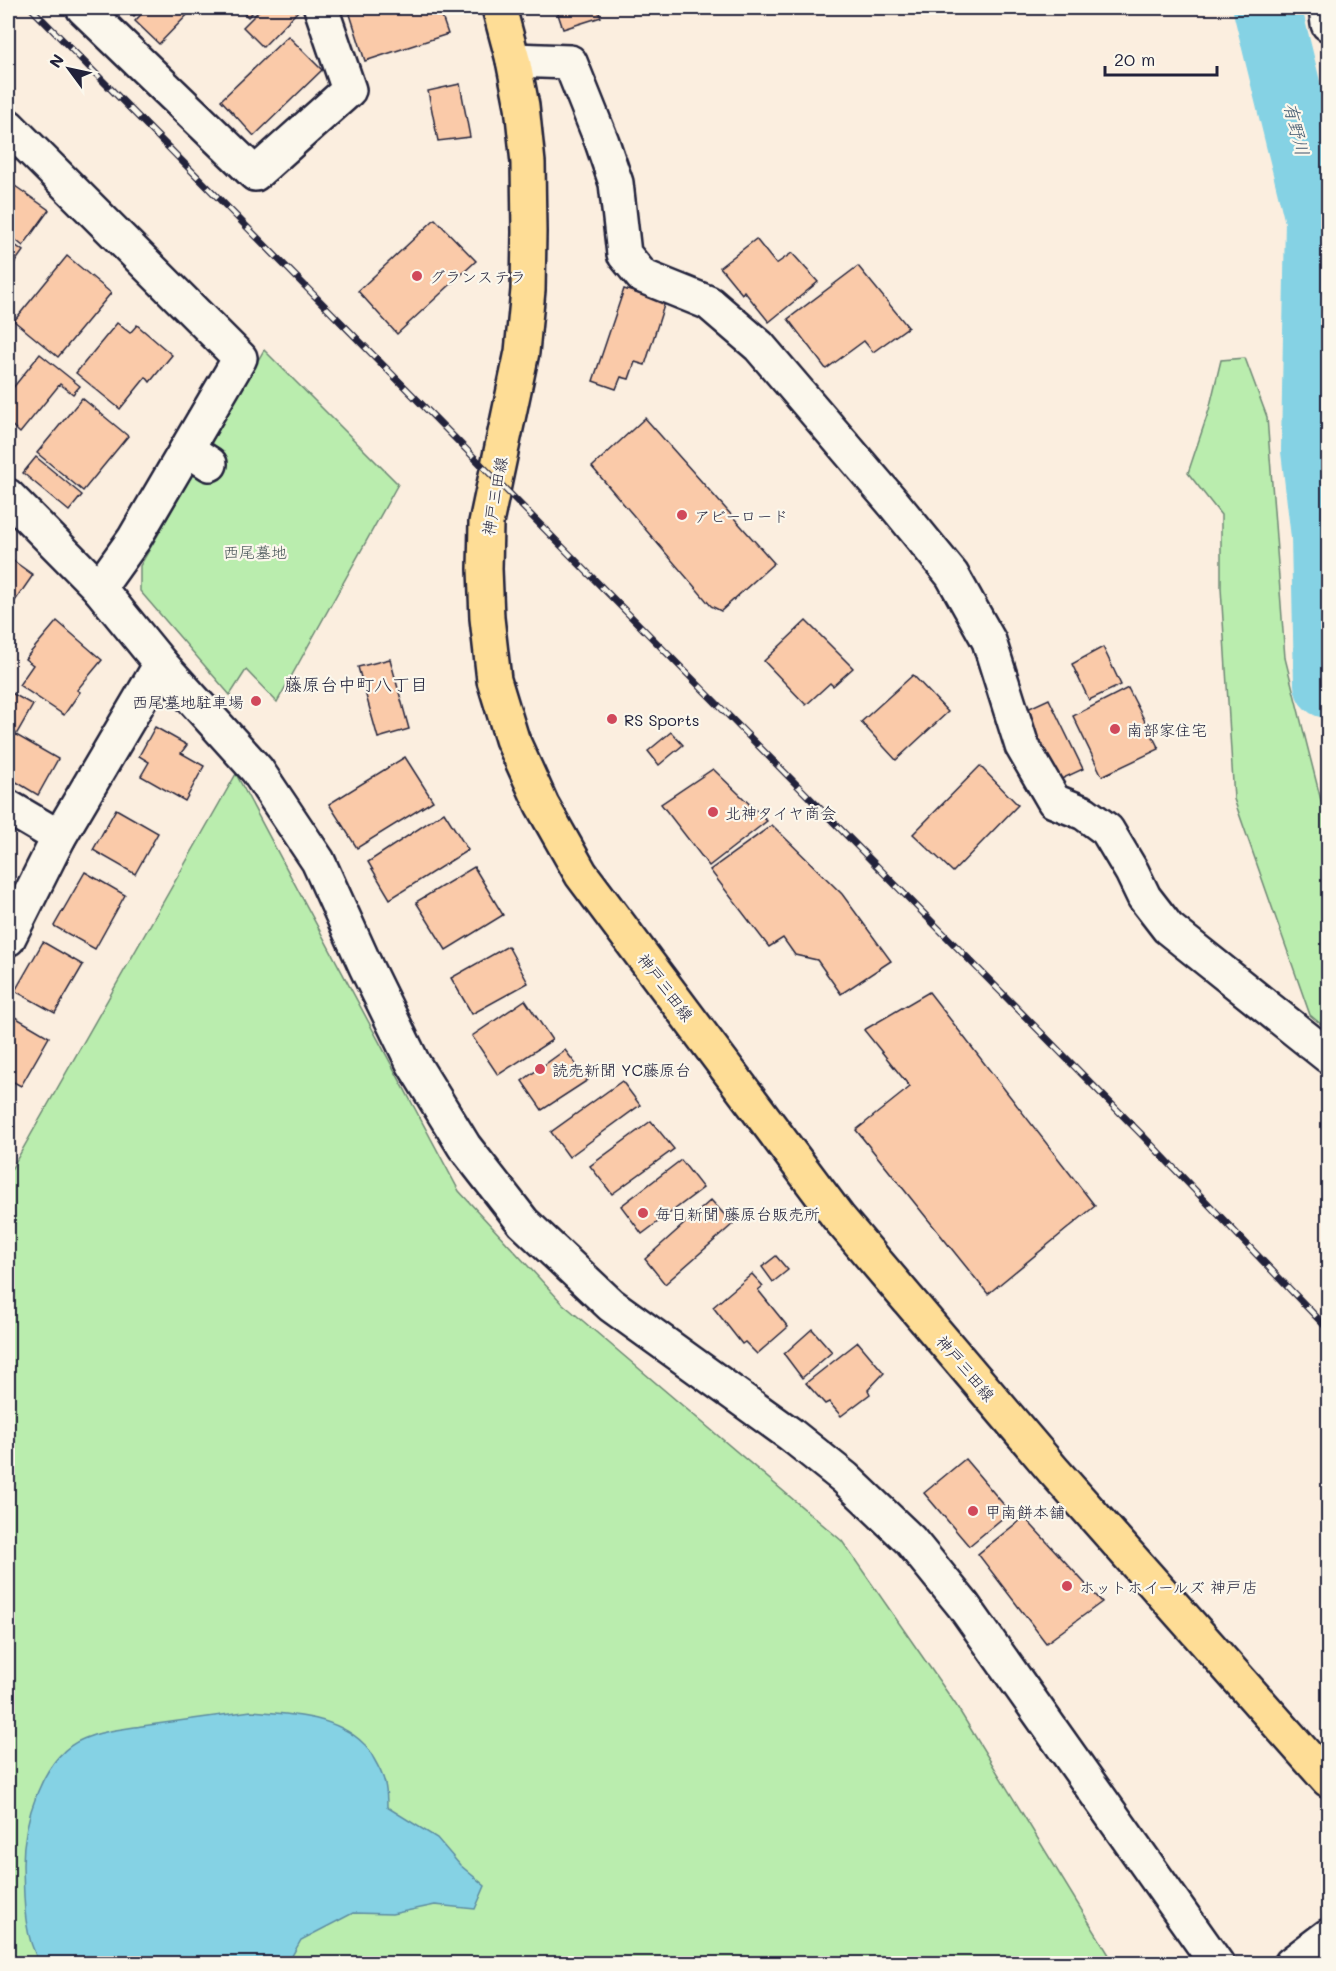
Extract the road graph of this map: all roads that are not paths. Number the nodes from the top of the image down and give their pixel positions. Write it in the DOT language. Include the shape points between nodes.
graph roads {
  1 [pos="83,8"];
  2 [pos="321,8"];
  3 [pos="499,8"];
  4 [pos="1326,8"];
  5 [pos="1329,24"];
  6 [pos="513,60"];
  7 [pos="8,126"];
  8 [pos="8,496"];
  9 [pos="99,588"];
  10 [pos="161,664"];
  11 [pos="8,807"];
  12 [pos="59,837"];
  13 [pos="8,939"];
  14 [pos="1329,1056"];
  15 [pos="1329,1780"];
  16 [pos="1329,1936"];
  17 [pos="1217,1964"];
  18 [pos="1291,1964"];
  1 -- 2 [label="street" via="255,174 349,90"];
  3 -- 6 [label="main road, 神戸三田線"];
  4 -- 5 [label="street"];
  6 -- 14 [label="street" via="570,62 616,183 624,254 642,276 709,303 759,346 952,574 989,640 1022,746 1054,801 1084,813 1107,830 1144,897 1168,928"];
  6 -- 15 [label="main road, 神戸三田線" via="528,164 528,290 522,352 486,523 485,569 494,680 512,739 542,805 581,874 838,1217 1053,1470"];
  7 -- 9 [label="street" via="240,358 199,456"];
  8 -- 9 [label="street"];
  9 -- 10 [label="street"];
  10 -- 12 [label="street"];
  10 -- 17 [label="street" via="257,770 318,861 413,1063 464,1146 523,1222 611,1305 790,1434 845,1478 910,1540 963,1605"];
  11 -- 12 [label="street"];
  12 -- 13 [label="street"];
  16 -- 18 [label="street"];
}
